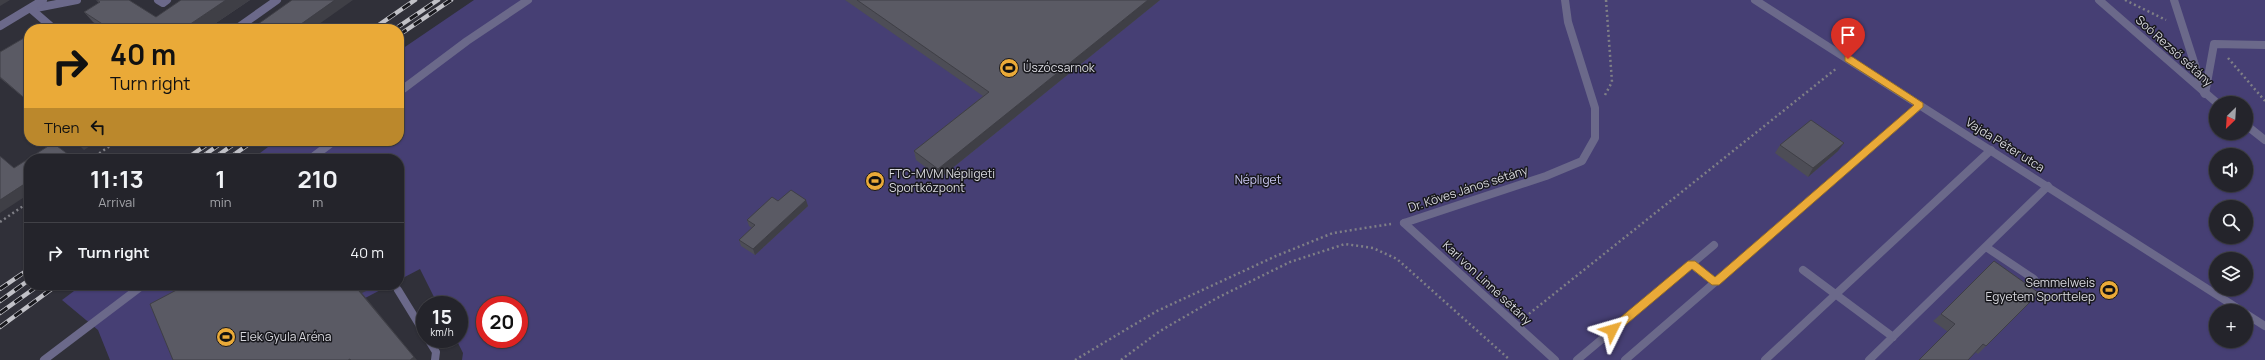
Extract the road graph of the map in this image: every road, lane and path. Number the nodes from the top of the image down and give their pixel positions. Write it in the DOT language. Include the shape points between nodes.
graph roads {
  1 [pos="43,0"];
  2 [pos="77,0"];
  3 [pos="158,0"];
  4 [pos="167,0"];
  5 [pos="277,0"];
  6 [pos="528,0"];
  7 [pos="1565,0"];
  8 [pos="1606,0"];
  9 [pos="1755,0"];
  10 [pos="2099,0"];
  11 [pos="2125,0"];
  12 [pos="2174,0"];
  13 [pos="31,9"];
  14 [pos="48,24"];
  15 [pos="243,24"];
  16 [pos="0,26"];
  17 [pos="2182,27"];
  18 [pos="2214,44"];
  19 [pos="2265,45"];
  20 [pos="1848,59"];
  21 [pos="404,88"];
  22 [pos="2204,94"];
  23 [pos="2209,98"];
  24 [pos="2265,101"];
  25 [pos="1920,105"];
  26 [pos="1595,108"];
  27 [pos="2253,131"];
  28 [pos="2265,140"];
  29 [pos="110,146"];
  30 [pos="327,146"];
  31 [pos="1991,150"];
  32 [pos="98,154"];
  33 [pos="317,154"];
  34 [pos="2048,186"];
  35 [pos="24,205"];
  36 [pos="0,222"];
  37 [pos="1404,223"];
  38 [pos="1714,245"];
  39 [pos="1986,246"];
  40 [pos="1691,264"];
  41 [pos="1803,270"];
  42 [pos="2034,279"];
  43 [pos="1715,282"];
  44 [pos="136,290"];
  45 [pos="398,290"];
  46 [pos="1836,295"];
  47 [pos="2231,304"];
  48 [pos="2253,318"];
  49 [pos="416,319"];
  50 [pos="1515,326"];
  51 [pos="2265,326"];
  52 [pos="1893,337"];
  53 [pos="434,348"];
  54 [pos="44,360"];
  55 [pos="434,360"];
  56 [pos="1075,360"];
  57 [pos="1121,360"];
  58 [pos="1510,360"];
  59 [pos="1555,360"];
  60 [pos="1577,360"];
  61 [pos="1625,360"];
  62 [pos="1765,360"];
  63 [pos="1869,360"];
  1 -- 13 [label="street"];
  2 -- 13 [label="street"];
  3 -- 4 [label="street" via="162,3"];
  5 -- 15 [label="street"];
  6 -- 21 [label="street"];
  7 -- 26 [label="street, Dr. Köves János sétány" via="1568,22"];
  8 -- 26 [label="path" via="1612,82 1610,90"];
  9 -- 20 [label="street, Vajda Péter utca"];
  10 -- 22 [label="street, Soó Rezső sétány"];
  11 -- 17 [label="path"];
  12 -- 17 [label="street"];
  13 -- 14 [label="street"];
  13 -- 16 [label="street"];
  17 -- 22 [label="street"];
  18 -- 19 [label="street"];
  18 -- 22 [label="street"];
  18 -- 24 [label="path" via="2241,71"];
  20 -- 25 [label="street, Vajda Péter utca"];
  20 -- 50 [label="path"];
  22 -- 23 [label="street, Soó Rezső sétány"];
  25 -- 31 [label="street, Vajda Péter utca"];
  25 -- 43 [label="street"];
  26 -- 37 [label="street, Dr. Köves János sétány" via="1595,138 1582,161 1510,189"];
  27 -- 28 [label="street"];
  29 -- 32 [label="path"];
  30 -- 33 [label="street"];
  31 -- 34 [label="street, Vajda Péter utca"];
  31 -- 46 [label="street"];
  34 -- 39 [label="street"];
  34 -- 47 [label="street, Vajda Péter utca"];
  35 -- 36 [label="path"];
  37 -- 50 [label="street, Karl von Linné sétány"];
  37 -- 56 [label="path, Dr. Köves János sétány" via="1333,232 1157,311"];
  38 -- 40 [label="street"];
  39 -- 42 [label="street"];
  39 -- 52 [label="street"];
  40 -- 43 [label="street"];
  40 -- 60 [label="street"];
  41 -- 46 [label="street"];
  43 -- 61 [label="street"];
  44 -- 54 [label="street"];
  45 -- 49 [label="street"];
  46 -- 52 [label="street"];
  46 -- 62 [label="street"];
  48 -- 51 [label="street"];
  50 -- 59 [label="street, Karl von Linné sétány"];
  52 -- 63 [label="street"];
  53 -- 55 [label="street" via="436,352"];
  57 -- 58 [label="path" via="1160,331 1217,298 1290,262 1345,244 1373,248 1397,260"];
}
